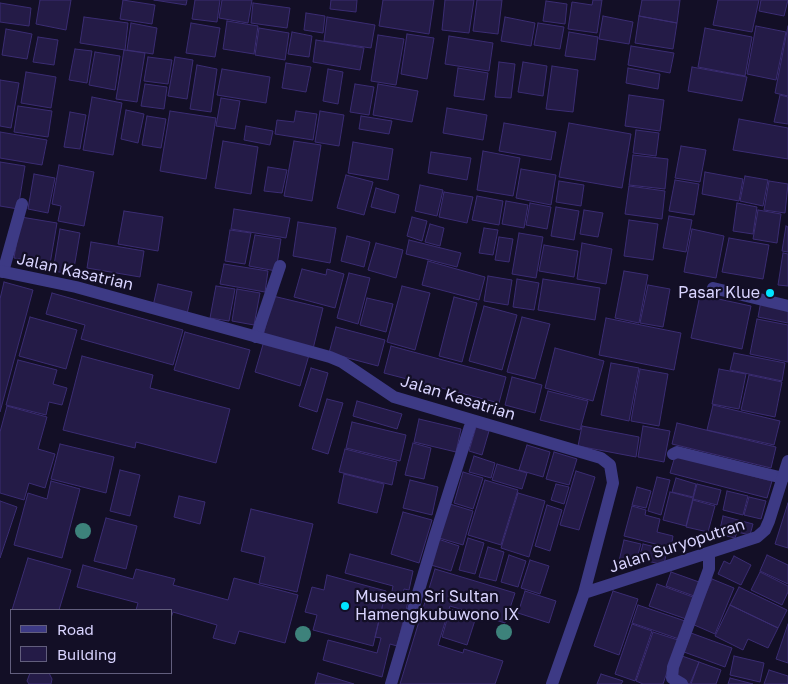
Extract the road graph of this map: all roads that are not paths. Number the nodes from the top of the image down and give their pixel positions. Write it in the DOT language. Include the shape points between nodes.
graph roads {
  1 [pos="22,204"];
  2 [pos="280,266"];
  3 [pos="1,271"];
  4 [pos="713,288"];
  5 [pos="788,306"];
  6 [pos="256,337"];
  7 [pos="472,420"];
  8 [pos="673,454"];
  9 [pos="788,461"];
  10 [pos="784,485"];
  11 [pos="709,554"];
  12 [pos="584,593"];
  13 [pos="391,684"];
  14 [pos="552,684"];
  15 [pos="682,684"];
  1 -- 3 [label="street"];
  2 -- 6 [label="street"];
  3 -- 6 [label="street, Jalan Kasatrian" via="76,287"];
  4 -- 5 [label="street"];
  6 -- 7 [label="street, Jalan Kasatrian" via="330,357 394,397"];
  7 -- 12 [label="street, Jalan Kasatrian" via="601,458 610,465 613,483"];
  7 -- 13 [label="street"];
  8 -- 10 [label="street" via="678,452"];
  9 -- 10 [label="street, Jalan Suryoputran"];
  10 -- 11 [label="street, Jalan Suryoputran" via="762,534"];
  11 -- 12 [label="street, Jalan Suryoputran"];
  11 -- 15 [label="street" via="709,569 673,668 672,678"];
  12 -- 14 [label="street, Jalan Kasatrian"];
}
